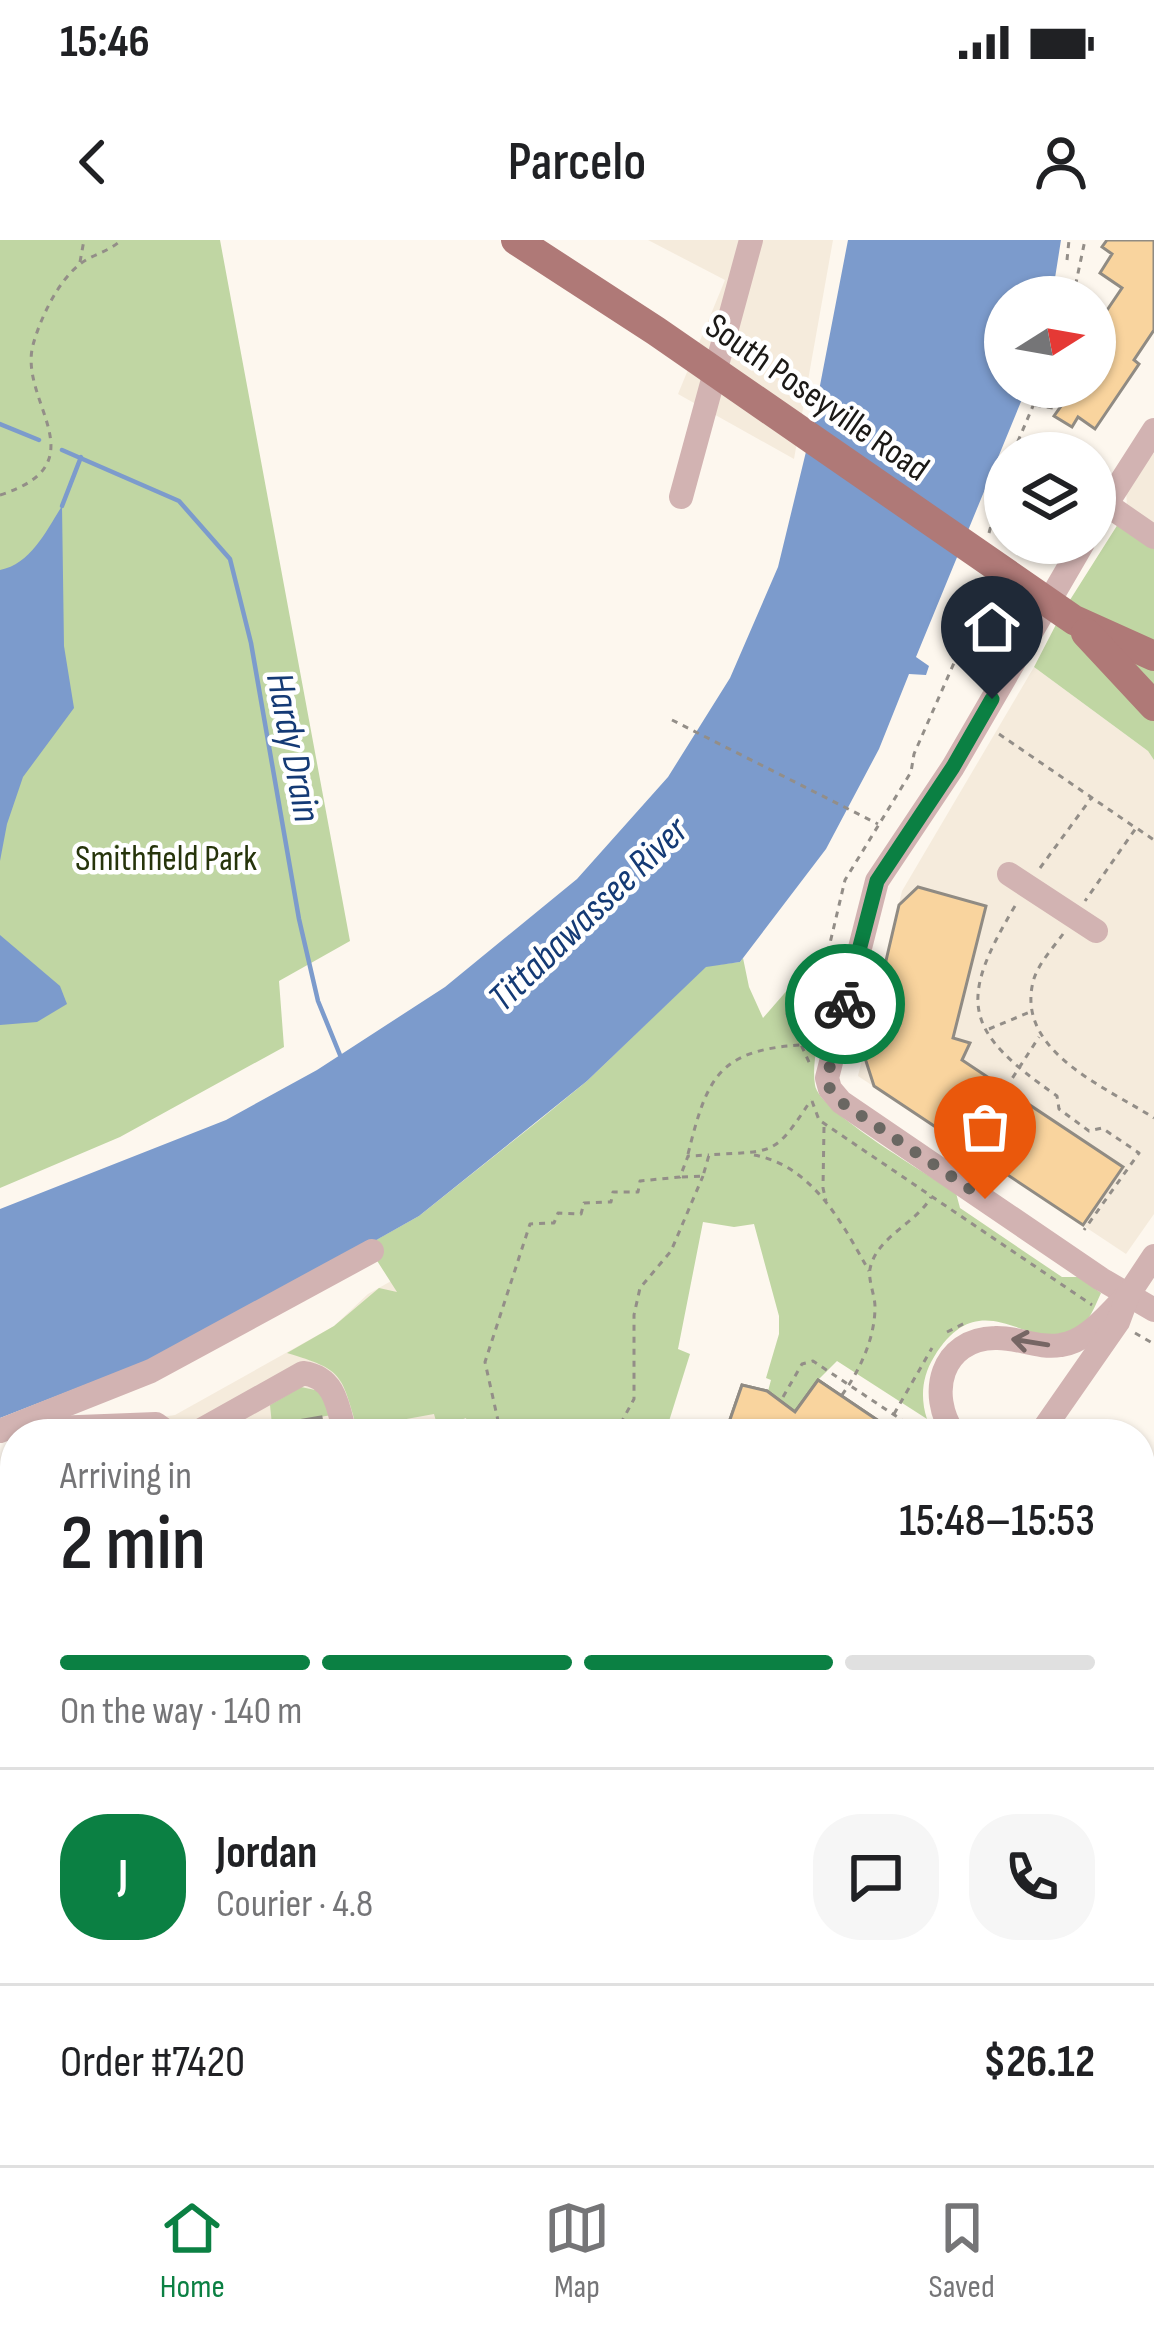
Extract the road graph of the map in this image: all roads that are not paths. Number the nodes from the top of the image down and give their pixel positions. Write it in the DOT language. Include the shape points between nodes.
graph roads {
  1 [pos="516,240"];
  2 [pos="751,240"];
  3 [pos="1154,430"];
  4 [pos="1116,488"];
  5 [pos="681,496"];
  6 [pos="1116,520"];
  7 [pos="1154,537"];
  8 [pos="1071,564"];
  9 [pos="1074,620"];
  10 [pos="1154,656"];
  11 [pos="1154,706"];
  12 [pos="1018,880"];
  13 [pos="1096,931"];
  14 [pos="372,1251"];
  15 [pos="1154,1256"];
  16 [pos="1128,1295"];
  17 [pos="1154,1310"];
  18 [pos="1112,1318"];
  19 [pos="32,1419"];
  20 [pos="220,1419"];
  21 [pos="340,1419"];
  22 [pos="944,1419"];
  23 [pos="1049,1419"];
  1 -- 9 [label="main road, South Poseyville Road"];
  2 -- 5 [label="street"];
  3 -- 4 [label="street"];
  6 -- 7 [label="street"];
  8 -- 16 [label="street" via="877,881 821,1094"];
  9 -- 10 [label="main road"];
  9 -- 11 [label="main road"];
  12 -- 13 [label="street"];
  14 -- 19 [label="street" via="151,1372"];
  15 -- 16 [label="street"];
  16 -- 17 [label="street"];
  16 -- 18 [label="street"];
  18 -- 22 [label="street, one-way" via="1062,1346 996,1337 973,1342 940,1374"];
  18 -- 23 [label="street"];
  20 -- 21 [label="street" via="303,1373 330,1386"];
}
